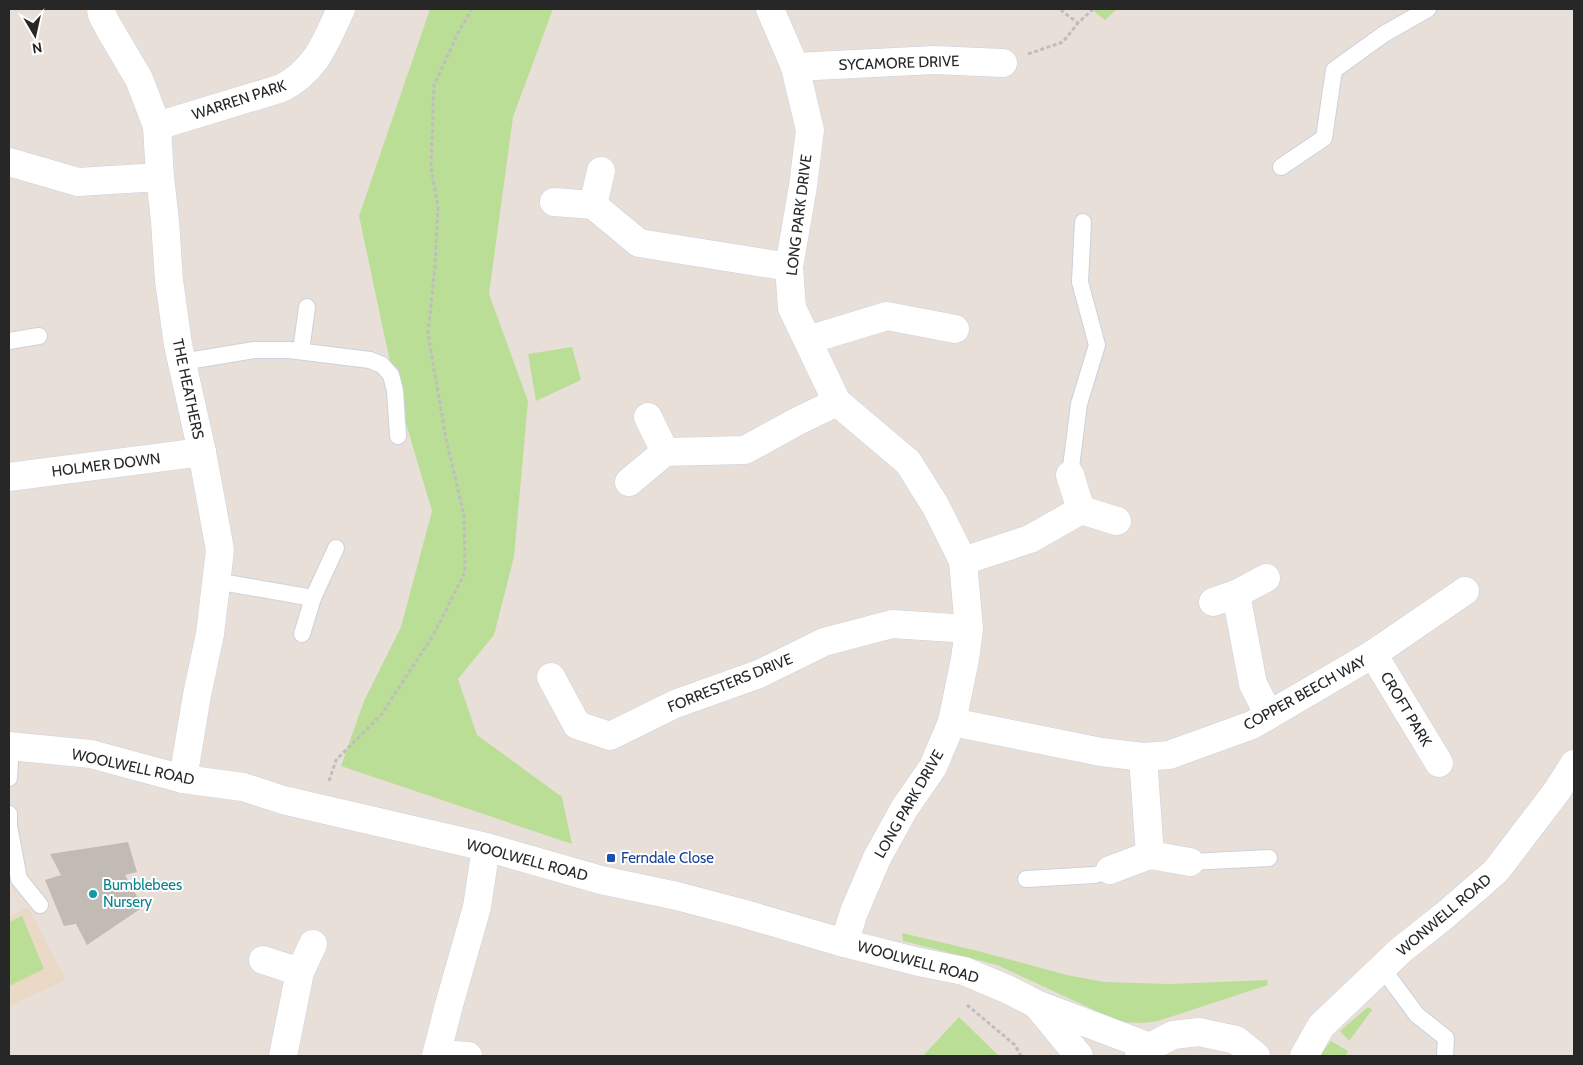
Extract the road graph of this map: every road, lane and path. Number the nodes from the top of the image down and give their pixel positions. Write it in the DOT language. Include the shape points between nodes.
graph roads {
  1 [pos="101,9"];
  2 [pos="341,9"];
  3 [pos="472,9"];
  4 [pos="770,9"];
  5 [pos="1062,9"];
  6 [pos="1093,9"];
  7 [pos="1428,9"];
  8 [pos="1078,24"];
  9 [pos="1003,62"];
  10 [pos="795,67"];
  11 [pos="157,126"];
  12 [pos="9,162"];
  13 [pos="1281,167"];
  14 [pos="601,171"];
  15 [pos="160,176"];
  16 [pos="554,202"];
  17 [pos="593,205"];
  18 [pos="1082,222"];
  19 [pos="790,267"];
  20 [pos="307,307"];
  21 [pos="954,330"];
  22 [pos="39,336"];
  23 [pos="808,340"];
  24 [pos="9,341"];
  25 [pos="301,351"];
  26 [pos="182,362"];
  27 [pos="837,402"];
  28 [pos="648,417"];
  29 [pos="398,436"];
  30 [pos="202,452"];
  31 [pos="665,452"];
  32 [pos="1070,475"];
  33 [pos="9,477"];
  34 [pos="629,482"];
  35 [pos="1080,510"];
  36 [pos="1117,520"];
  37 [pos="336,548"];
  38 [pos="963,561"];
  39 [pos="1266,578"];
  40 [pos="216,581"];
  41 [pos="1465,591"];
  42 [pos="313,598"];
  43 [pos="969,629"];
  44 [pos="302,634"];
  45 [pos="1373,654"];
  46 [pos="552,677"];
  47 [pos="1270,715"];
  48 [pos="952,722"];
  49 [pos="10,746"];
  50 [pos="1143,757"];
  51 [pos="1438,763"];
  52 [pos="1574,764"];
  53 [pos="9,778"];
  54 [pos="182,779"];
  55 [pos="321,808"];
  56 [pos="9,814"];
  57 [pos="486,847"];
  58 [pos="1150,855"];
  59 [pos="1269,858"];
  60 [pos="1190,862"];
  61 [pos="1110,870"];
  62 [pos="1026,879"];
  63 [pos="40,905"];
  64 [pos="844,943"];
  65 [pos="313,944"];
  66 [pos="1392,959"];
  67 [pos="263,960"];
  68 [pos="300,972"];
  69 [pos="964,1003"];
  70 [pos="1036,1004"];
  71 [pos="1144,1052"];
  72 [pos="437,1055"];
  73 [pos="283,1056"];
  74 [pos="468,1056"];
  75 [pos="1019,1056"];
  76 [pos="1079,1056"];
  77 [pos="1256,1056"];
  78 [pos="1304,1056"];
  79 [pos="1445,1056"];
  1 -- 11 [label="street, THE HEATHERS" via="102,16 140,79"];
  2 -- 11 [label="street, WARREN PARK" via="315,61 298,79 282,88"];
  3 -- 55 [label="path" via="434,85 431,167 438,207 428,334 446,439 464,515 466,572 434,634 381,715 336,760"];
  4 -- 10 [label="street, LONG PARK DRIVE"];
  5 -- 8 [label="path"];
  6 -- 8 [label="path"];
  7 -- 13 [label="lane" via="1384,34 1334,70 1324,138"];
  8 -- 9 [label="path" via="1063,42"];
  9 -- 10 [label="street, SYCAMORE DRIVE" via="934,60"];
  10 -- 19 [label="street, LONG PARK DRIVE" via="810,130"];
  11 -- 15 [label="street, THE HEATHERS"];
  12 -- 15 [label="street" via="78,182"];
  14 -- 17 [label="street"];
  15 -- 26 [label="street, THE HEATHERS" via="169,280"];
  16 -- 17 [label="street"];
  17 -- 19 [label="street" via="639,243"];
  18 -- 32 [label="lane" via="1080,282 1097,344 1079,404"];
  19 -- 23 [label="street, LONG PARK DRIVE" via="792,308"];
  20 -- 25 [label="lane"];
  21 -- 23 [label="street" via="887,316"];
  22 -- 24 [label="lane"];
  23 -- 27 [label="street, LONG PARK DRIVE"];
  25 -- 26 [label="lane" via="254,350"];
  25 -- 29 [label="lane" via="370,360 382,365 391,375 395,390"];
  26 -- 30 [label="street, THE HEATHERS"];
  27 -- 31 [label="street" via="745,450"];
  27 -- 38 [label="street, LONG PARK DRIVE" via="908,462 935,504"];
  28 -- 31 [label="street"];
  30 -- 33 [label="street, HOLMER DOWN"];
  30 -- 40 [label="street, THE HEATHERS" via="220,550"];
  31 -- 34 [label="street"];
  32 -- 35 [label="street"];
  35 -- 36 [label="street"];
  35 -- 38 [label="street" via="1030,539"];
  37 -- 42 [label="lane"];
  38 -- 43 [label="street, LONG PARK DRIVE"];
  39 -- 47 [label="street" via="1224,598 1253,684"];
  40 -- 42 [label="lane"];
  40 -- 54 [label="street, THE HEATHERS" via="210,634"];
  41 -- 45 [label="street, COPPER BEECH WAY"];
  42 -- 44 [label="lane"];
  43 -- 46 [label="street, FORRESTERS DRIVE" via="892,624 824,642 759,674 675,704 610,736 577,725"];
  43 -- 48 [label="street, LONG PARK DRIVE"];
  45 -- 47 [label="street, COPPER BEECH WAY"];
  45 -- 51 [label="street, CROFT PARK"];
  47 -- 50 [label="street, COPPER BEECH WAY" via="1169,756"];
  48 -- 50 [label="street, COPPER BEECH WAY" via="1100,752"];
  48 -- 64 [label="street, LONG PARK DRIVE" via="932,767 877,858"];
  49 -- 53 [label="lane"];
  49 -- 54 [label="street, WOOLWELL ROAD" via="91,754"];
  50 -- 58 [label="street"];
  52 -- 66 [label="street, WONWELL ROAD" via="1496,871"];
  54 -- 55 [label="street, WOOLWELL ROAD" via="243,787"];
  55 -- 57 [label="street, WOOLWELL ROAD"];
  56 -- 63 [label="lane" via="19,878"];
  57 -- 64 [label="street, WOOLWELL ROAD" via="602,880 746,914"];
  57 -- 72 [label="street" via="477,907"];
  58 -- 60 [label="street"];
  58 -- 61 [label="street"];
  59 -- 60 [label="lane"];
  61 -- 62 [label="lane" via="1095,875"];
  64 -- 70 [label="street, WOOLWELL ROAD" via="964,971"];
  65 -- 68 [label="street"];
  66 -- 78 [label="street, WONWELL ROAD" via="1321,1026"];
  66 -- 79 [label="lane" via="1418,1015 1446,1038"];
  67 -- 68 [label="street"];
  68 -- 73 [label="street"];
  69 -- 75 [label="path" via="1016,1045"];
  70 -- 71 [label="street, WOOLWELL ROAD"];
  70 -- 76 [label="street, WOOLWELL ROAD"];
  71 -- 77 [label="street" via="1173,1036 1199,1032 1236,1040"];
  72 -- 74 [label="street"];
}
